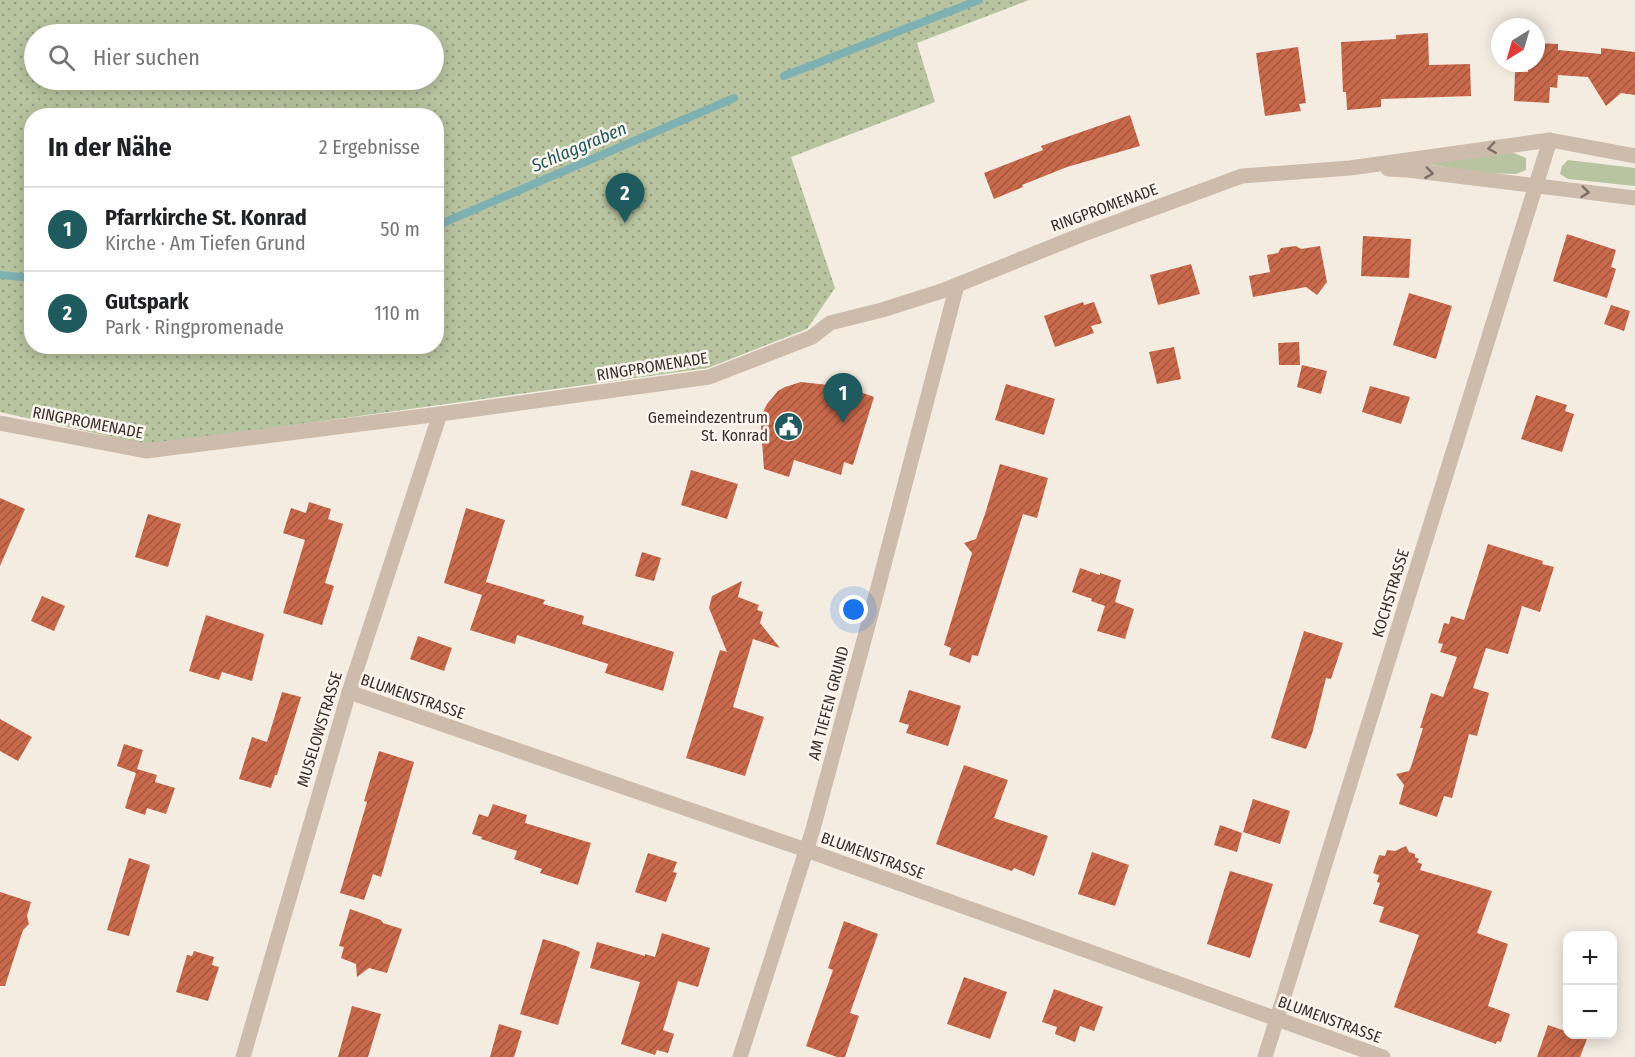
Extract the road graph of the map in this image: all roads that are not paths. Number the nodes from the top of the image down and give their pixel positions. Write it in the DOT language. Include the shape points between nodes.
graph roads {
  1 [pos="1550,140"];
  2 [pos="1635,156"];
  3 [pos="1350,168"];
  4 [pos="1536,186"];
  5 [pos="1635,198"];
  6 [pos="957,285"];
  7 [pos="440,414"];
  8 [pos="0,423"];
  9 [pos="348,692"];
  10 [pos="806,850"];
  11 [pos="1277,1019"];
  12 [pos="243,1057"];
  13 [pos="740,1057"];
  14 [pos="1265,1057"];
  15 [pos="1383,1057"];
  1 -- 2 [label="street, RINGPROMENADE"];
  1 -- 3 [label="street, RINGPROMENADE, one-way"];
  1 -- 4 [label="street, KOCHSTRASSE"];
  3 -- 4 [label="street, RINGPROMENADE, one-way" via="1408,170"];
  3 -- 6 [label="street, RINGPROMENADE" via="1242,176 1080,234"];
  4 -- 5 [label="street, RINGPROMENADE, one-way"];
  4 -- 11 [label="street, KOCHSTRASSE"];
  6 -- 7 [label="street, RINGPROMENADE" via="830,323 812,337 709,377"];
  6 -- 10 [label="street, AM TIEFEN GRUND"];
  7 -- 8 [label="street, RINGPROMENADE" via="146,451"];
  7 -- 9 [label="street, MUSELOWSTRASSE"];
  9 -- 10 [label="street, BLUMENSTRASSE"];
  9 -- 12 [label="street, MUSELOWSTRASSE"];
  10 -- 11 [label="street, BLUMENSTRASSE"];
  10 -- 13 [label="street, AM TIEFEN GRUND"];
  11 -- 14 [label="street, KOCHSTRASSE"];
  11 -- 15 [label="street, BLUMENSTRASSE"];
}
